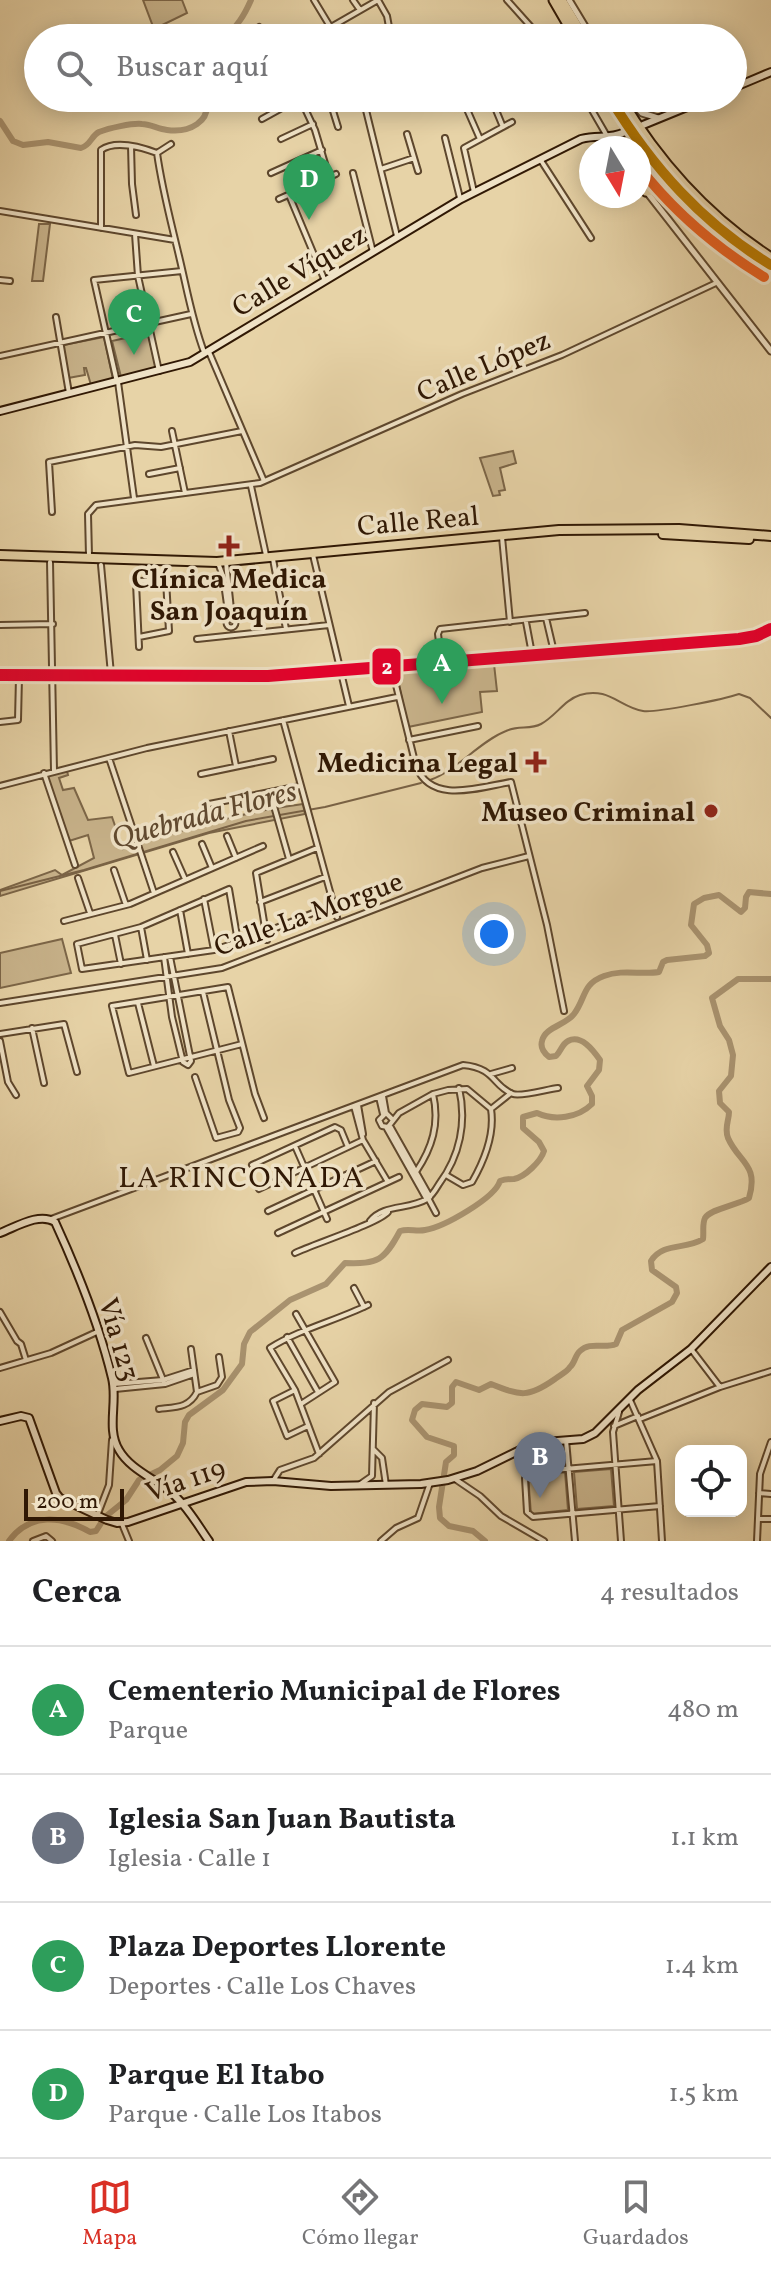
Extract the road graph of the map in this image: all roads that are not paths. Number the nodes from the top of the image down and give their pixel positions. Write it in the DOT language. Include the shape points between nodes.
graph roads {
  1 [pos="314,0"];
  2 [pos="353,0"];
  3 [pos="378,0"];
  4 [pos="507,0"];
  5 [pos="554,0"];
  6 [pos="561,0"];
  7 [pos="569,0"];
  8 [pos="360,10"];
  9 [pos="573,20"];
  10 [pos="329,24"];
  11 [pos="336,24"];
  12 [pos="388,24"];
  13 [pos="528,24"];
  14 [pos="568,24"];
  15 [pos="575,24"];
  16 [pos="584,24"];
  17 [pos="771,72"];
  18 [pos="747,82"];
  19 [pos="275,112"];
  20 [pos="307,112"];
  21 [pos="333,112"];
  22 [pos="367,112"];
  23 [pos="468,112"];
  24 [pos="497,112"];
  25 [pos="593,112"];
  26 [pos="619,112"];
  27 [pos="629,112"];
  28 [pos="641,112"];
  29 [pos="674,112"];
  30 [pos="659,118"];
  31 [pos="262,119"];
  32 [pos="512,122"];
  33 [pos="313,124"];
  34 [pos="643,125"];
  35 [pos="338,127"];
  36 [pos="503,127"];
  37 [pos="625,132"];
  38 [pos="407,134"];
  39 [pos="607,136"];
  40 [pos="614,136"];
  41 [pos="634,136"];
  42 [pos="445,138"];
  43 [pos="281,139"];
  44 [pos="480,139"];
  45 [pos="579,140"];
  46 [pos="171,144"];
  47 [pos="131,146"];
  48 [pos="322,150"];
  49 [pos="157,153"];
  50 [pos="414,158"];
  51 [pos="540,159"];
  52 [pos="651,162"];
  53 [pos="381,169"];
  54 [pos="418,171"];
  55 [pos="271,173"];
  56 [pos="353,173"];
  57 [pos="336,174"];
  58 [pos="329,177"];
  59 [pos="651,177"];
  60 [pos="651,186"];
  61 [pos="474,192"];
  62 [pos="289,195"];
  63 [pos="651,195"];
  64 [pos="279,199"];
  65 [pos="461,199"];
  66 [pos="656,205"];
  67 [pos="0,211"];
  68 [pos="700,214"];
  69 [pos="136,215"];
  70 [pos="101,228"];
  71 [pos="135,234"];
  72 [pos="397,236"];
  73 [pos="591,238"];
  74 [pos="175,240"];
  75 [pos="373,252"];
  76 [pos="771,258"];
  77 [pos="771,265"];
  78 [pos="182,271"];
  79 [pos="138,276"];
  80 [pos="0,280"];
  81 [pos="10,281"];
  82 [pos="325,281"];
  83 [pos="716,283"];
  84 [pos="191,314"];
  85 [pos="56,317"];
  86 [pos="149,322"];
  87 [pos="106,333"];
  88 [pos="59,342"];
  89 [pos="771,351"];
  90 [pos="207,353"];
  91 [pos="0,356"];
  92 [pos="159,371"];
  93 [pos="118,383"];
  94 [pos="69,394"];
  95 [pos="0,411"];
  96 [pos="172,431"];
  97 [pos="242,431"];
  98 [pos="176,444"];
  99 [pos="126,446"];
  100 [pos="180,468"];
  101 [pos="149,474"];
  102 [pos="264,481"];
  103 [pos="251,486"];
  104 [pos="185,493"];
  105 [pos="134,498"];
  106 [pos="52,512"];
  107 [pos="679,529"];
  108 [pos="622,530"];
  109 [pos="664,534"];
  110 [pos="502,535"];
  111 [pos="692,536"];
  112 [pos="771,538"];
  113 [pos="313,552"];
  114 [pos="0,556"];
  115 [pos="30,556"];
  116 [pos="270,557"];
  117 [pos="89,559"];
  118 [pos="67,560"];
  119 [pos="121,560"];
  120 [pos="50,562"];
  121 [pos="222,562"];
  122 [pos="101,565"];
  123 [pos="152,566"];
  124 [pos="152,580"];
  125 [pos="585,613"];
  126 [pos="546,618"];
  127 [pos="230,619"];
  128 [pos="525,621"];
  129 [pos="510,622"];
  130 [pos="53,624"];
  131 [pos="0,625"];
  132 [pos="330,625"];
  133 [pos="287,630"];
  134 [pos="139,637"];
  135 [pos="197,639"];
  136 [pos="139,647"];
  137 [pos="532,654"];
  138 [pos="442,665"];
  139 [pos="392,669"];
  140 [pos="343,673"];
  141 [pos="0,675"];
  142 [pos="19,676"];
  143 [pos="54,676"];
  144 [pos="397,697"];
  145 [pos="349,706"];
  146 [pos="283,720"];
  147 [pos="0,722"];
  148 [pos="478,726"];
  149 [pos="229,731"];
  150 [pos="409,740"];
  151 [pos="109,758"];
  152 [pos="273,759"];
  153 [pos="236,766"];
  154 [pos="54,771"];
  155 [pos="44,773"];
  156 [pos="201,774"];
  157 [pos="0,786"];
  158 [pos="300,786"];
  159 [pos="270,792"];
  160 [pos="209,804"];
  161 [pos="227,836"];
  162 [pos="202,844"];
  163 [pos="263,846"];
  164 [pos="317,848"];
  165 [pos="173,852"];
  166 [pos="529,856"];
  167 [pos="236,858"];
  168 [pos="289,859"];
  169 [pos="75,865"];
  170 [pos="212,868"];
  171 [pos="114,870"];
  172 [pos="325,877"];
  173 [pos="78,878"];
  174 [pos="185,880"];
  175 [pos="154,893"];
  176 [pos="204,899"];
  177 [pos="260,902"];
  178 [pos="126,905"];
  179 [pos="333,905"];
  180 [pos="180,910"];
  181 [pos="90,914"];
  182 [pos="337,917"];
  183 [pos="64,921"];
  184 [pos="141,927"];
  185 [pos="266,932"];
  186 [pos="115,934"];
  187 [pos="267,940"];
  188 [pos="214,950"];
  189 [pos="188,954"];
  190 [pos="167,957"];
  191 [pos="147,960"];
  192 [pos="121,964"];
  193 [pos="170,976"];
  194 [pos="203,991"];
  195 [pos="174,997"];
  196 [pos="138,1002"];
  197 [pos="0,1003"];
  198 [pos="564,1011"];
  199 [pos="32,1028"];
  200 [pos="0,1034"];
  201 [pos="0,1041"];
  202 [pos="242,1044"];
  203 [pos="217,1050"];
  204 [pos="190,1057"];
  205 [pos="182,1059"];
  206 [pos="154,1066"];
  207 [pos="512,1068"];
  208 [pos="77,1072"];
  209 [pos="3,1074"];
  210 [pos="490,1074"];
  211 [pos="195,1077"];
  212 [pos="44,1083"];
  213 [pos="459,1088"];
  214 [pos="558,1088"];
  215 [pos="511,1093"];
  216 [pos="433,1094"];
  217 [pos="16,1095"];
  218 [pos="381,1096"];
  219 [pos="356,1106"];
  220 [pos="491,1109"];
  221 [pos="399,1113"];
  222 [pos="386,1114"];
  223 [pos="264,1118"];
  224 [pos="393,1120"];
  225 [pos="388,1127"];
  226 [pos="363,1138"];
  227 [pos="295,1146"];
  228 [pos="348,1147"];
  229 [pos="376,1161"];
  230 [pos="411,1163"];
  231 [pos="422,1163"];
  232 [pos="252,1165"];
  233 [pos="305,1168"];
  234 [pos="416,1172"];
  235 [pos="446,1175"];
  236 [pos="399,1177"];
  237 [pos="388,1182"];
  238 [pos="259,1189"];
  239 [pos="314,1189"];
  240 [pos="427,1196"];
  241 [pos="268,1211"];
  242 [pos="324,1212"];
  243 [pos="436,1213"];
  244 [pos="51,1219"];
  245 [pos="327,1219"];
  246 [pos="0,1233"];
  247 [pos="278,1233"];
  248 [pos="295,1253"];
  249 [pos="771,1267"];
  250 [pos="354,1288"];
  251 [pos="0,1312"];
  252 [pos="296,1314"];
  253 [pos="304,1330"];
  254 [pos="99,1331"];
  255 [pos="287,1337"];
  256 [pos="146,1338"];
  257 [pos="191,1349"];
  258 [pos="691,1349"];
  259 [pos="219,1357"];
  260 [pos="26,1360"];
  261 [pos="448,1360"];
  262 [pos="0,1368"];
  263 [pos="771,1371"];
  264 [pos="194,1372"];
  265 [pos="164,1382"];
  266 [pos="114,1386"];
  267 [pos="720,1387"];
  268 [pos="295,1390"];
  269 [pos="197,1392"];
  270 [pos="318,1392"];
  271 [pos="630,1400"];
  272 [pos="374,1403"];
  273 [pos="301,1404"];
  274 [pos="159,1409"];
  275 [pos="620,1410"];
  276 [pos="639,1418"];
  277 [pos="0,1421"];
  278 [pos="309,1425"];
  279 [pos="613,1426"];
  280 [pos="113,1430"];
  281 [pos="566,1440"];
  282 [pos="771,1442"];
  283 [pos="373,1449"];
  284 [pos="319,1454"];
  285 [pos="657,1461"];
  286 [pos="615,1464"];
  287 [pos="569,1468"];
  288 [pos="447,1479"];
  289 [pos="273,1481"];
  290 [pos="430,1482"];
  291 [pos="386,1485"];
  292 [pos="359,1486"];
  293 [pos="759,1493"];
  294 [pos="771,1494"];
  295 [pos="182,1505"];
  296 [pos="660,1506"];
  297 [pos="619,1510"];
  298 [pos="573,1513"];
  299 [pos="102,1518"];
  300 [pos="759,1519"];
  301 [pos="771,1519"];
  302 [pos="122,1524"];
  303 [pos="33,1541"];
  304 [pos="52,1541"];
  305 [pos="129,1541"];
  306 [pos="209,1541"];
  307 [pos="381,1541"];
  308 [pos="544,1541"];
  309 [pos="575,1541"];
  310 [pos="621,1541"];
  311 [pos="662,1541"];
  312 [pos="757,1541"];
  1 -- 10 [label="street"];
  2 -- 8 [label="street"];
  3 -- 8 [label="street"];
  3 -- 12 [label="street"];
  4 -- 13 [label="street"];
  5 -- 14 [label="highway"];
  6 -- 9 [label="highway"];
  7 -- 9 [label="highway"];
  7 -- 16 [label="street"];
  8 -- 11 [label="street"];
  9 -- 15 [label="highway"];
  17 -- 18 [label="main road"];
  19 -- 31 [label="street"];
  20 -- 33 [label="street"];
  21 -- 35 [label="street"];
  22 -- 53 [label="street"];
  23 -- 44 [label="street"];
  24 -- 36 [label="street"];
  25 -- 39 [label="street"];
  26 -- 41 [label="highway"];
  27 -- 76 [label="highway" via="690,192"];
  28 -- 30 [label="street"];
  29 -- 30 [label="main road"];
  30 -- 34 [label="main road"];
  32 -- 36 [label="street"];
  33 -- 43 [label="street"];
  33 -- 48 [label="street"];
  36 -- 44 [label="street"];
  37 -- 40 [label="main road, Calle Víquez"];
  38 -- 50 [label="street"];
  42 -- 65 [label="street"];
  44 -- 61 [label="street" via="464,148"];
  45 -- 51 [label="main road, Calle Víquez"];
  46 -- 49 [label="street"];
  47 -- 49 [label="street"];
  47 -- 69 [label="street"];
  47 -- 70 [label="street" via="102,149"];
  48 -- 55 [label="street"];
  48 -- 58 [label="street"];
  49 -- 74 [label="street"];
  50 -- 53 [label="street"];
  50 -- 54 [label="street"];
  51 -- 61 [label="main road, Calle Víquez"];
  51 -- 73 [label="street"];
  52 -- 59 [label="highway"];
  52 -- 68 [label="highway"];
  53 -- 72 [label="street"];
  56 -- 75 [label="street"];
  57 -- 58 [label="street"];
  58 -- 62 [label="street"];
  60 -- 68 [label="highway" via="671,189"];
  61 -- 65 [label="main road, Calle Víquez"];
  62 -- 64 [label="street"];
  62 -- 82 [label="street"];
  63 -- 66 [label="highway"];
  65 -- 72 [label="main road, Calle Víquez"];
  66 -- 83 [label="street"];
  67 -- 70 [label="street"];
  68 -- 77 [label="highway"];
  70 -- 71 [label="street"];
  71 -- 74 [label="street"];
  71 -- 79 [label="street"];
  72 -- 75 [label="main road, Calle Víquez"];
  74 -- 78 [label="street"];
  75 -- 82 [label="main road, Calle Víquez"];
  78 -- 79 [label="street"];
  78 -- 84 [label="street"];
  79 -- 86 [label="street"];
  79 -- 87 [label="street" via="94,280"];
  80 -- 81 [label="street"];
  82 -- 90 [label="main road, Calle Víquez"];
  83 -- 89 [label="street"];
  83 -- 102 [label="street, Calle López" via="562,355"];
  84 -- 86 [label="street"];
  84 -- 90 [label="street"];
  85 -- 88 [label="street"];
  86 -- 87 [label="street"];
  86 -- 92 [label="street"];
  87 -- 88 [label="street"];
  87 -- 93 [label="street"];
  88 -- 91 [label="street"];
  88 -- 94 [label="street"];
  90 -- 92 [label="main road, Calle Víquez"];
  90 -- 97 [label="street"];
  92 -- 93 [label="main road, Calle Víquez"];
  93 -- 94 [label="main road, Calle Víquez"];
  93 -- 99 [label="street"];
  94 -- 95 [label="main road, Calle Víquez"];
  96 -- 98 [label="street"];
  97 -- 98 [label="street"];
  97 -- 102 [label="street"];
  98 -- 99 [label="street"];
  98 -- 100 [label="street"];
  99 -- 105 [label="street"];
  99 -- 106 [label="street" via="49,462"];
  100 -- 101 [label="street"];
  100 -- 104 [label="street"];
  102 -- 103 [label="street, Calle López"];
  103 -- 104 [label="street, Calle López"];
  103 -- 116 [label="street"];
  104 -- 105 [label="street, Calle López"];
  105 -- 117 [label="street, Calle López" via="90,509"];
  107 -- 108 [label="main road, Calle Real"];
  107 -- 109 [label="main road"];
  107 -- 111 [label="main road"];
  107 -- 112 [label="main road, Calle Real"];
  108 -- 109 [label="main road, Calle Real"];
  108 -- 110 [label="main road, Calle Real"];
  109 -- 111 [label="main road, Calle Real"];
  110 -- 113 [label="main road, Calle Real"];
  110 -- 129 [label="street"];
  111 -- 112 [label="main road, Calle Real"];
  113 -- 116 [label="main road, Calle Real"];
  113 -- 132 [label="street"];
  114 -- 115 [label="main road, Calle Real"];
  114 -- 120 [label="main road, Calle Real"];
  115 -- 118 [label="main road, Calle Real"];
  115 -- 120 [label="main road"];
  116 -- 121 [label="main road, Calle Real"];
  116 -- 133 [label="street"];
  117 -- 118 [label="main road, Calle Real"];
  117 -- 119 [label="main road, Calle Real"];
  117 -- 122 [label="main road"];
  118 -- 120 [label="main road"];
  118 -- 122 [label="main road, Calle Real"];
  119 -- 121 [label="main road, Calle Real"];
  119 -- 122 [label="main road"];
  120 -- 130 [label="street"];
  121 -- 123 [label="main road, Calle Real"];
  121 -- 127 [label="street"];
  122 -- 123 [label="main road, Calle Real"];
  122 -- 143 [label="street" via="109,676"];
  123 -- 124 [label="street"];
  124 -- 134 [label="street" via="136,583"];
  124 -- 134 [label="street" via="167,582 169,631"];
  125 -- 126 [label="street"];
  126 -- 128 [label="street"];
  126 -- 137 [label="street" via="554,652"];
  128 -- 129 [label="street"];
  128 -- 137 [label="street"];
  129 -- 138 [label="street" via="440,629"];
  130 -- 131 [label="street"];
  130 -- 143 [label="street"];
  132 -- 133 [label="street"];
  132 -- 140 [label="street"];
  133 -- 135 [label="street"];
  134 -- 136 [label="street"];
  137 -- 138 [label="street"];
  138 -- 139 [label="street"];
  139 -- 140 [label="street"];
  139 -- 144 [label="street"];
  140 -- 145 [label="street"];
  141 -- 142 [label="street"];
  142 -- 143 [label="street"];
  142 -- 147 [label="street" via="18,720"];
  143 -- 154 [label="street"];
  144 -- 145 [label="street"];
  144 -- 150 [label="street"];
  145 -- 146 [label="street"];
  146 -- 149 [label="street"];
  146 -- 158 [label="street"];
  148 -- 150 [label="street"];
  149 -- 151 [label="street"];
  149 -- 153 [label="street"];
  150 -- 166 [label="street" via="420,776 431,787 446,791 511,782"];
  151 -- 154 [label="street"];
  151 -- 175 [label="street"];
  152 -- 153 [label="street"];
  153 -- 156 [label="street"];
  154 -- 155 [label="street"];
  155 -- 157 [label="street"];
  155 -- 169 [label="street"];
  158 -- 159 [label="street"];
  158 -- 164 [label="street"];
  159 -- 160 [label="street"];
  159 -- 168 [label="street"];
  161 -- 167 [label="street"];
  162 -- 170 [label="street"];
  163 -- 167 [label="street"];
  164 -- 168 [label="street"];
  164 -- 172 [label="street"];
  165 -- 174 [label="street"];
  166 -- 193 [label="street, Calle La Morgue" via="482,868 235,964"];
  166 -- 198 [label="street"];
  167 -- 170 [label="street"];
  168 -- 177 [label="street" via="256,873"];
  170 -- 174 [label="street"];
  171 -- 178 [label="street"];
  172 -- 177 [label="street"];
  172 -- 179 [label="street"];
  173 -- 181 [label="street"];
  174 -- 175 [label="street"];
  175 -- 178 [label="street"];
  176 -- 180 [label="street"];
  176 -- 188 [label="street"];
  176 -- 188 [label="street" via="229,889 239,942"];
  177 -- 185 [label="street"];
  178 -- 181 [label="street"];
  179 -- 182 [label="street"];
  179 -- 185 [label="street"];
  180 -- 184 [label="street"];
  180 -- 189 [label="street"];
  181 -- 183 [label="street"];
  184 -- 186 [label="street"];
  184 -- 191 [label="street"];
  185 -- 187 [label="street"];
  186 -- 192 [label="street"];
  186 -- 192 [label="street" via="77,944 83,969"];
  188 -- 189 [label="street"];
  189 -- 190 [label="street"];
  190 -- 191 [label="street"];
  190 -- 193 [label="street"];
  191 -- 192 [label="street"];
  193 -- 195 [label="street"];
  193 -- 197 [label="street, Calle La Morgue"];
  194 -- 195 [label="street"];
  194 -- 202 [label="street" via="228,987"];
  194 -- 203 [label="street"];
  195 -- 196 [label="street"];
  195 -- 204 [label="street"];
  195 -- 205 [label="street" via="169,1001"];
  196 -- 206 [label="street"];
  196 -- 206 [label="street" via="112,1006 129,1073"];
  199 -- 200 [label="street"];
  199 -- 208 [label="street" via="64,1024"];
  199 -- 212 [label="street"];
  201 -- 209 [label="street"];
  202 -- 203 [label="street"];
  202 -- 223 [label="street"];
  203 -- 204 [label="street"];
  203 -- 211 [label="street" via="237,1133 216,1138"];
  204 -- 205 [label="street"];
  205 -- 206 [label="street"];
  207 -- 210 [label="street"];
  209 -- 217 [label="street"];
  210 -- 215 [label="street"];
  210 -- 218 [label="street" via="463,1065"];
  213 -- 216 [label="street"];
  213 -- 220 [label="street"];
  213 -- 235 [label="street" via="461,1136"];
  214 -- 215 [label="street"];
  215 -- 220 [label="street"];
  216 -- 221 [label="street"];
  216 -- 231 [label="street" via="436,1124"];
  218 -- 219 [label="street"];
  218 -- 222 [label="street"];
  219 -- 226 [label="street"];
  219 -- 244 [label="street"];
  220 -- 235 [label="street" via="488,1146 472,1182 463,1185"];
  221 -- 222 [label="street"];
  221 -- 224 [label="street"];
  222 -- 224 [label="street"];
  222 -- 225 [label="street" via="379,1122"];
  224 -- 225 [label="street"];
  225 -- 230 [label="street"];
  225 -- 240 [label="street"];
  226 -- 228 [label="street"];
  226 -- 229 [label="street"];
  227 -- 228 [label="street" via="337,1127"];
  227 -- 232 [label="street"];
  227 -- 233 [label="street"];
  228 -- 233 [label="street"];
  229 -- 237 [label="street"];
  229 -- 239 [label="street"];
  230 -- 231 [label="street"];
  230 -- 234 [label="street"];
  231 -- 234 [label="street"];
  233 -- 238 [label="street"];
  233 -- 239 [label="street"];
  234 -- 240 [label="street"];
  235 -- 240 [label="street"];
  236 -- 237 [label="street"];
  237 -- 242 [label="street"];
  239 -- 241 [label="street"];
  239 -- 242 [label="street"];
  240 -- 243 [label="street"];
  240 -- 248 [label="street" via="379,1212 370,1221"];
  242 -- 245 [label="street"];
  242 -- 247 [label="street"];
  244 -- 246 [label="main road"];
  244 -- 254 [label="main road, Vía 123"];
  249 -- 258 [label="main road, Vía 119"];
  250 -- 253 [label="street" via="366,1306"];
  251 -- 260 [label="street"];
  252 -- 253 [label="street"];
  253 -- 255 [label="street"];
  253 -- 270 [label="street" via="335,1382"];
  254 -- 260 [label="street"];
  254 -- 266 [label="main road, Vía 123"];
  255 -- 268 [label="street" via="270,1348"];
  255 -- 270 [label="street"];
  256 -- 265 [label="street"];
  257 -- 264 [label="street"];
  258 -- 267 [label="street"];
  258 -- 271 [label="main road, Vía 119"];
  259 -- 269 [label="street" via="220,1381"];
  260 -- 262 [label="street"];
  261 -- 272 [label="street"];
  263 -- 267 [label="street"];
  264 -- 265 [label="street"];
  264 -- 269 [label="street"];
  265 -- 266 [label="street"];
  266 -- 280 [label="main road, Vía 123"];
  267 -- 276 [label="street"];
  268 -- 273 [label="street"];
  268 -- 278 [label="street" via="273,1401 287,1436"];
  269 -- 274 [label="street" via="184,1406"];
  270 -- 273 [label="street"];
  271 -- 275 [label="main road, Vía 119"];
  271 -- 276 [label="street"];
  272 -- 283 [label="street"];
  272 -- 284 [label="street"];
  273 -- 278 [label="street"];
  275 -- 279 [label="street"];
  275 -- 281 [label="main road, Vía 119" via="590,1436"];
  276 -- 279 [label="street"];
  276 -- 285 [label="street"];
  277 -- 299 [label="main road, Vía 119" via="29,1418 56,1493"];
  278 -- 284 [label="street"];
  279 -- 286 [label="street"];
  280 -- 295 [label="main road" via="122,1454"];
  280 -- 299 [label="street"];
  281 -- 287 [label="street"];
  281 -- 288 [label="main road, Vía 119" via="522,1449"];
  282 -- 293 [label="street"];
  283 -- 291 [label="street" via="382,1458"];
  283 -- 292 [label="street" via="372,1476"];
  284 -- 289 [label="street" via="280,1470"];
  285 -- 286 [label="street"];
  285 -- 296 [label="street"];
  286 -- 287 [label="street"];
  286 -- 297 [label="street"];
  287 -- 298 [label="street"];
  287 -- 298 [label="street" via="525,1478 529,1516"];
  288 -- 290 [label="main road, Vía 119"];
  288 -- 308 [label="street"];
  289 -- 292 [label="main road, Vía 119"];
  289 -- 295 [label="main road, Vía 119" via="246,1482"];
  290 -- 291 [label="main road, Vía 119"];
  290 -- 307 [label="street" via="420,1515"];
  291 -- 292 [label="main road, Vía 119"];
  293 -- 294 [label="street"];
  293 -- 300 [label="street"];
  295 -- 302 [label="main road, Vía 119"];
  295 -- 306 [label="main road"];
  296 -- 297 [label="street"];
  296 -- 311 [label="street"];
  297 -- 298 [label="street"];
  297 -- 310 [label="street"];
  298 -- 309 [label="street"];
  299 -- 302 [label="main road, Vía 119"];
  300 -- 301 [label="street"];
  300 -- 312 [label="street"];
  302 -- 305 [label="street"];
  303 -- 304 [label="street" via="48,1536"];
}
